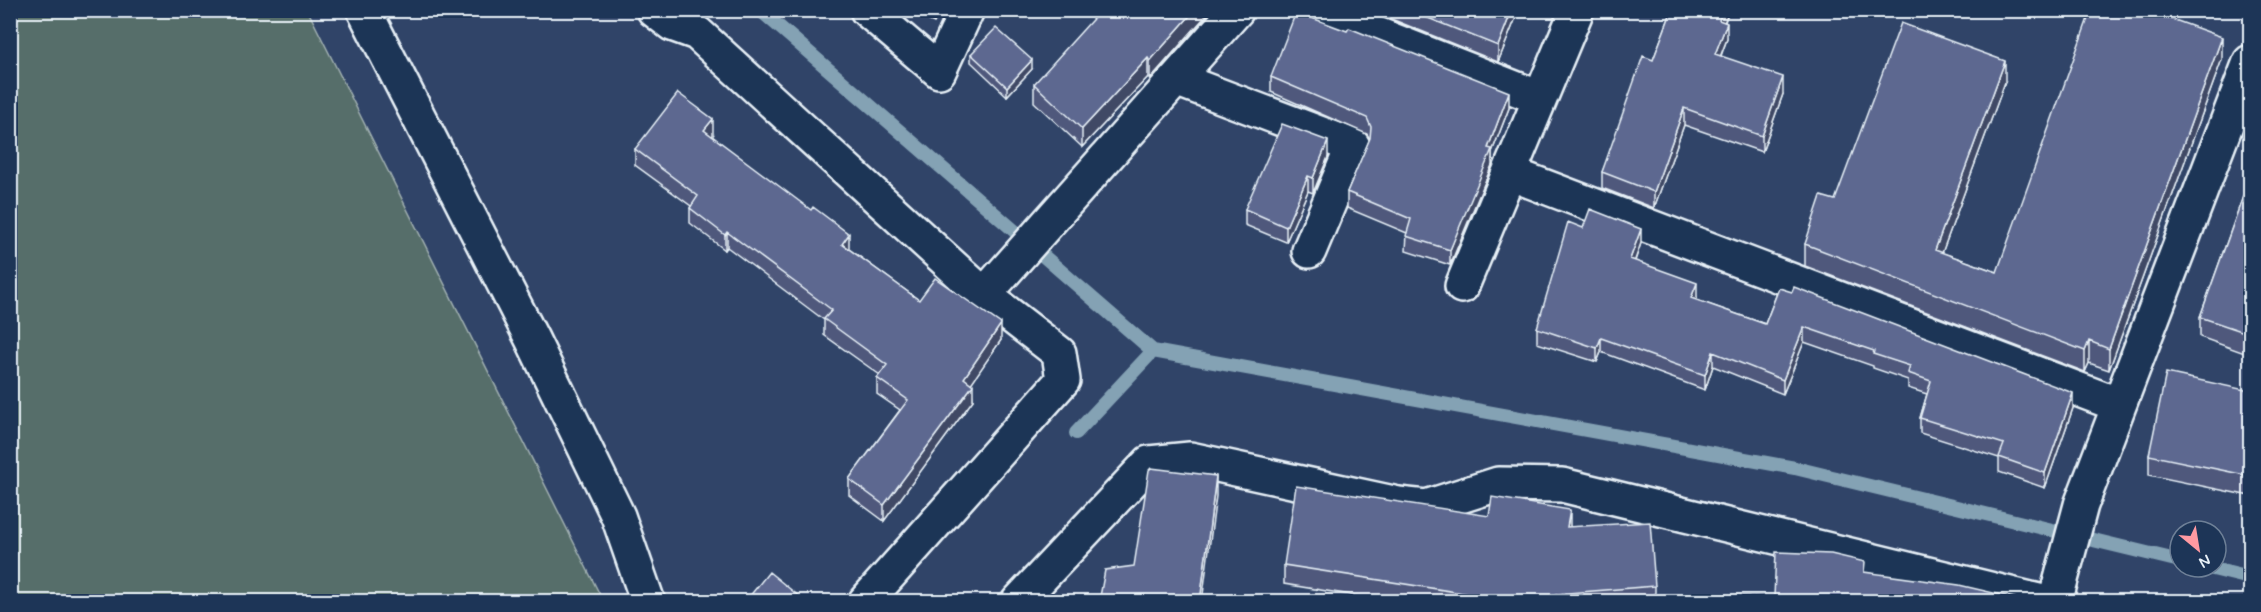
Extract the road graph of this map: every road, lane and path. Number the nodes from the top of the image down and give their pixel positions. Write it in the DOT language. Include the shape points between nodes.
graph roads {
  1 [pos="654,10"];
  2 [pos="867,10"];
  3 [pos="967,10"];
  4 [pos="1237,10"];
  5 [pos="1316,10"];
  6 [pos="1577,10"];
  7 [pos="371,13"];
  8 [pos="2250,62"];
  9 [pos="1176,79"];
  10 [pos="1540,98"];
  11 [pos="1509,173"];
  12 [pos="1309,251"];
  13 [pos="1462,286"];
  14 [pos="984,295"];
  15 [pos="2119,405"];
  16 [pos="648,602"];
  17 [pos="866,602"];
  18 [pos="1018,602"];
  19 [pos="2043,602"];
  20 [pos="2055,602"];
  1 -- 14 [label="street" via="672,24 697,33"];
  2 -- 3 [label="street" via="939,71"];
  4 -- 9 [label="street"];
  5 -- 10 [label="street"];
  6 -- 10 [label="street"];
  7 -- 16 [label="street" via="618,516"];
  8 -- 15 [label="street"];
  9 -- 12 [label="street" via="1353,146"];
  9 -- 14 [label="street"];
  10 -- 11 [label="street"];
  11 -- 13 [label="street"];
  11 -- 15 [label="street"];
  14 -- 17 [label="street" via="1059,353 1063,380"];
  15 -- 20 [label="street" via="2081,506"];
  18 -- 19 [label="street" via="1149,463 1190,459 1426,507 1498,484 1562,485"];
}
